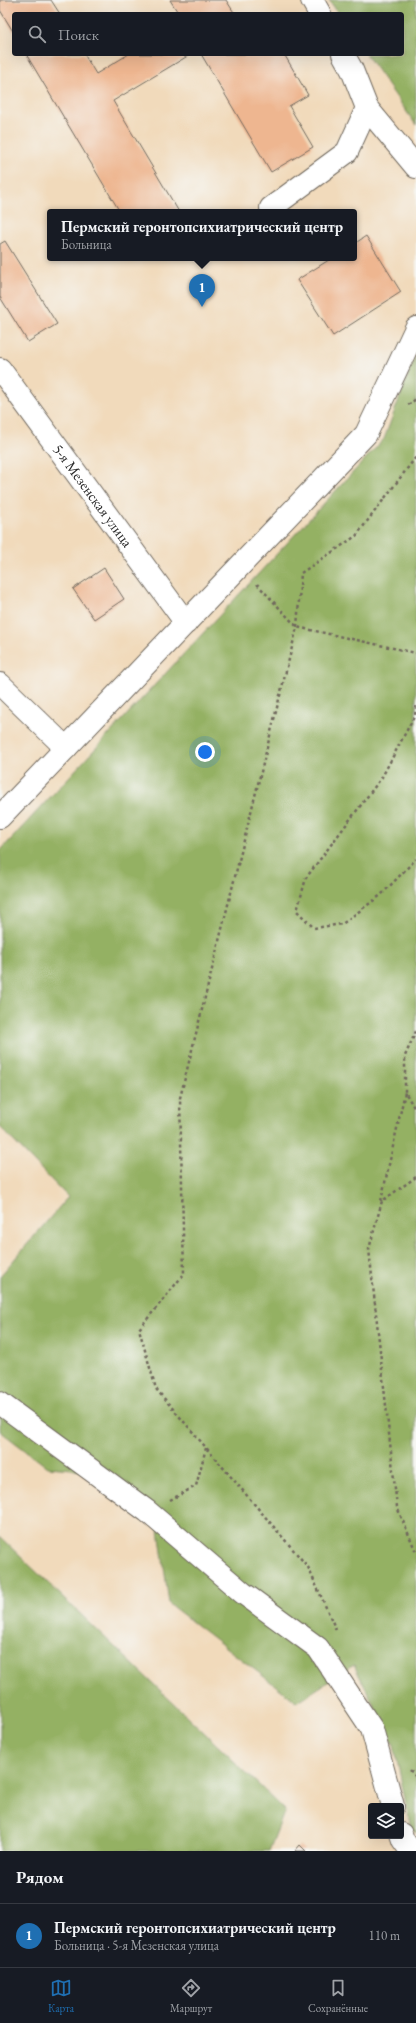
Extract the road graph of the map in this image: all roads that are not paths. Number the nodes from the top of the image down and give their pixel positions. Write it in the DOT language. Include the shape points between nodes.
graph roads {
  1 [pos="312,0"];
  2 [pos="319,12"];
  3 [pos="344,56"];
  4 [pos="366,108"];
  5 [pos="416,167"];
  6 [pos="271,208"];
  7 [pos="416,328"];
  8 [pos="0,369"];
  9 [pos="186,623"];
  10 [pos="0,684"];
  11 [pos="66,748"];
  12 [pos="0,817"];
  13 [pos="0,1403"];
  14 [pos="392,1803"];
  15 [pos="403,1839"];
  16 [pos="411,1851"];
  1 -- 2 [label="street"];
  3 -- 4 [label="street"];
  4 -- 5 [label="street"];
  4 -- 6 [label="street" via="347,152"];
  7 -- 9 [label="street" via="366,434"];
  8 -- 9 [label="street, 5-я Мезенская улица"];
  9 -- 11 [label="street"];
  10 -- 11 [label="street"];
  11 -- 12 [label="street"];
  13 -- 14 [label="street" via="147,1511 243,1593 318,1648 372,1729"];
  15 -- 16 [label="street"];
}
